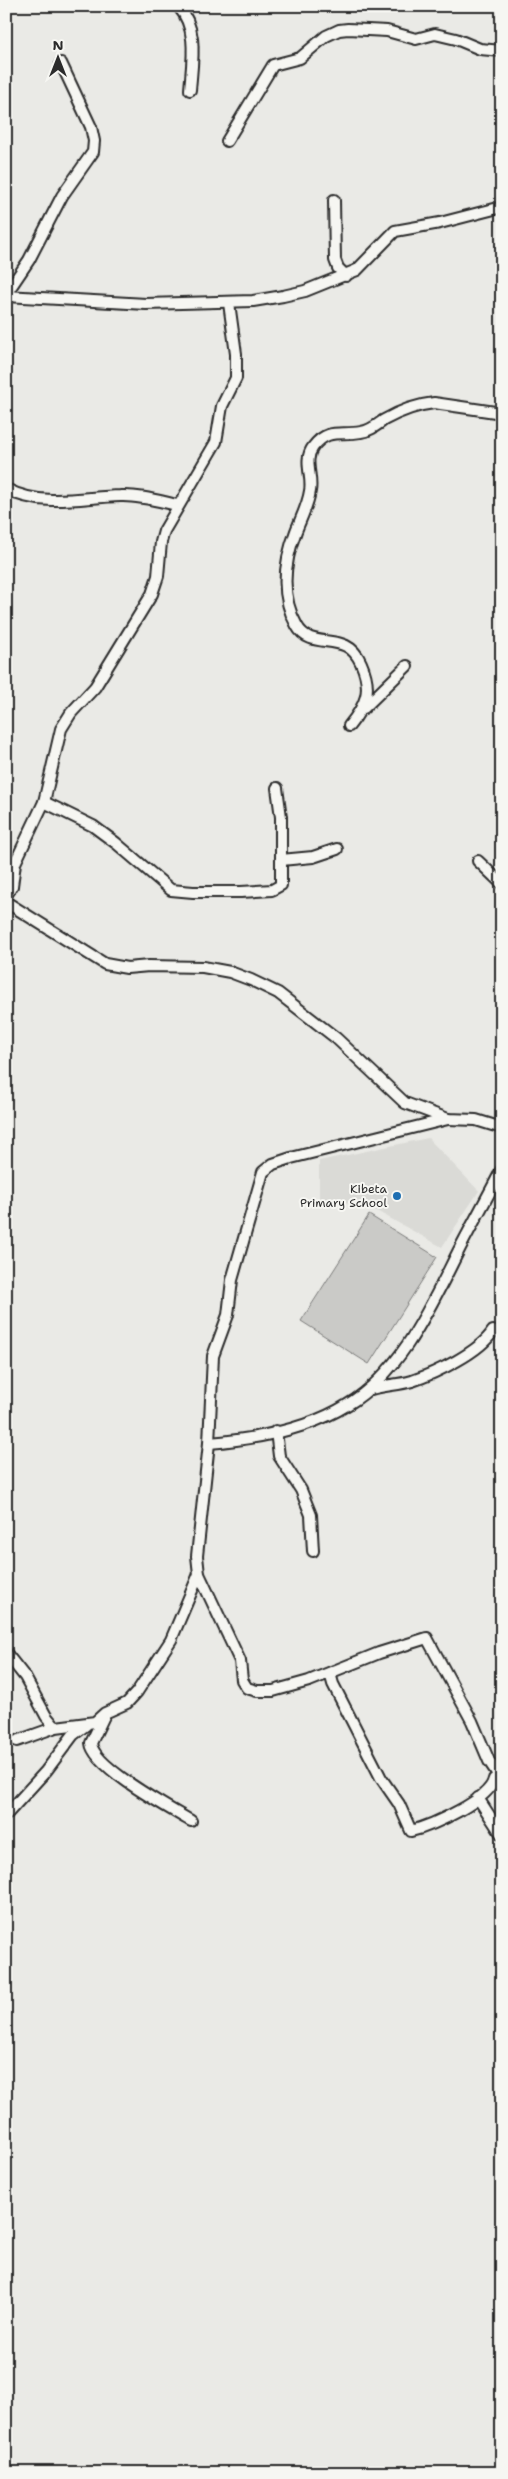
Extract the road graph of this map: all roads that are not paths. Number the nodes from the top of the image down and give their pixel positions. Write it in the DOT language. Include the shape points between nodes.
graph roads {
  1 [pos="178,6"];
  2 [pos="502,51"];
  3 [pos="61,63"];
  4 [pos="190,90"];
  5 [pos="227,141"];
  6 [pos="334,200"];
  7 [pos="502,207"];
  8 [pos="346,276"];
  9 [pos="6,295"];
  10 [pos="229,303"];
  11 [pos="502,413"];
  12 [pos="6,489"];
  13 [pos="178,505"];
  14 [pos="407,666"];
  15 [pos="363,708"];
  16 [pos="349,726"];
  17 [pos="277,788"];
  18 [pos="44,802"];
  19 [pos="337,849"];
  20 [pos="281,860"];
  21 [pos="478,861"];
  22 [pos="502,884"];
  23 [pos="6,896"];
  24 [pos="6,902"];
  25 [pos="448,1119"];
  26 [pos="502,1128"];
  27 [pos="502,1170"];
  28 [pos="493,1331"];
  29 [pos="369,1389"];
  30 [pos="276,1432"];
  31 [pos="209,1443"];
  32 [pos="313,1550"];
  33 [pos="199,1574"];
  34 [pos="6,1653"];
  35 [pos="330,1673"];
  36 [pos="105,1713"];
  37 [pos="86,1724"];
  38 [pos="55,1727"];
  39 [pos="17,1741"];
  40 [pos="501,1776"];
  41 [pos="478,1798"];
  42 [pos="6,1815"];
  43 [pos="191,1821"];
  44 [pos="502,1835"];
  1 -- 4 [label="street" via="187,16 191,32"];
  2 -- 5 [label="street" via="480,49 435,34 416,39 387,31 339,30 315,44 300,58 273,65"];
  3 -- 9 [label="street" via="90,127 93,152 62,196 29,260"];
  6 -- 8 [label="street" via="335,260"];
  7 -- 8 [label="street" via="395,231 363,265"];
  8 -- 10 [label="street" via="290,294"];
  9 -- 10 [label="street" via="146,304"];
  10 -- 13 [label="street" via="236,378 222,406 216,442"];
  11 -- 15 [label="street" via="426,404 402,411 360,432 329,434 311,450 308,462 310,494 286,574 288,606 303,635 346,645 356,653 366,684"];
  12 -- 13 [label="street" via="53,501 119,496"];
  13 -- 18 [label="street" via="161,542 158,576 152,594 95,687 61,729"];
  14 -- 15 [label="street"];
  15 -- 16 [label="street"];
  17 -- 20 [label="street"];
  18 -- 20 [label="street" via="93,826 173,890 241,892 278,888"];
  18 -- 23 [label="street" via="15,863 12,886"];
  19 -- 20 [label="street" via="313,858"];
  21 -- 22 [label="street"];
  24 -- 25 [label="street" via="105,964 127,968 203,967 239,976 278,993 336,1038 405,1103"];
  25 -- 26 [label="street" via="476,1120"];
  25 -- 31 [label="street" via="290,1158 273,1164 264,1172 232,1280 228,1315 213,1356"];
  27 -- 29 [label="street" via="420,1324"];
  28 -- 29 [label="street" via="483,1345 429,1373 413,1380"];
  29 -- 30 [label="street" via="348,1405 322,1418"];
  30 -- 31 [label="street"];
  30 -- 32 [label="street" via="279,1456 301,1490 311,1515"];
  31 -- 33 [label="street" via="197,1556"];
  33 -- 35 [label="street" via="240,1661 242,1680 247,1688 273,1691"];
  33 -- 36 [label="street" via="170,1640 137,1692 127,1703"];
  34 -- 38 [label="street" via="25,1677"];
  35 -- 40 [label="street" via="427,1638 472,1720 489,1761"];
  35 -- 41 [label="street" via="411,1830"];
  36 -- 37 [label="street" via="95,1722"];
  36 -- 43 [label="street" via="92,1743 97,1757 132,1785"];
  37 -- 38 [label="street"];
  37 -- 42 [label="street" via="73,1735"];
  38 -- 39 [label="street"];
  40 -- 41 [label="street" via="494,1779 489,1790"];
  41 -- 44 [label="street"];
}
